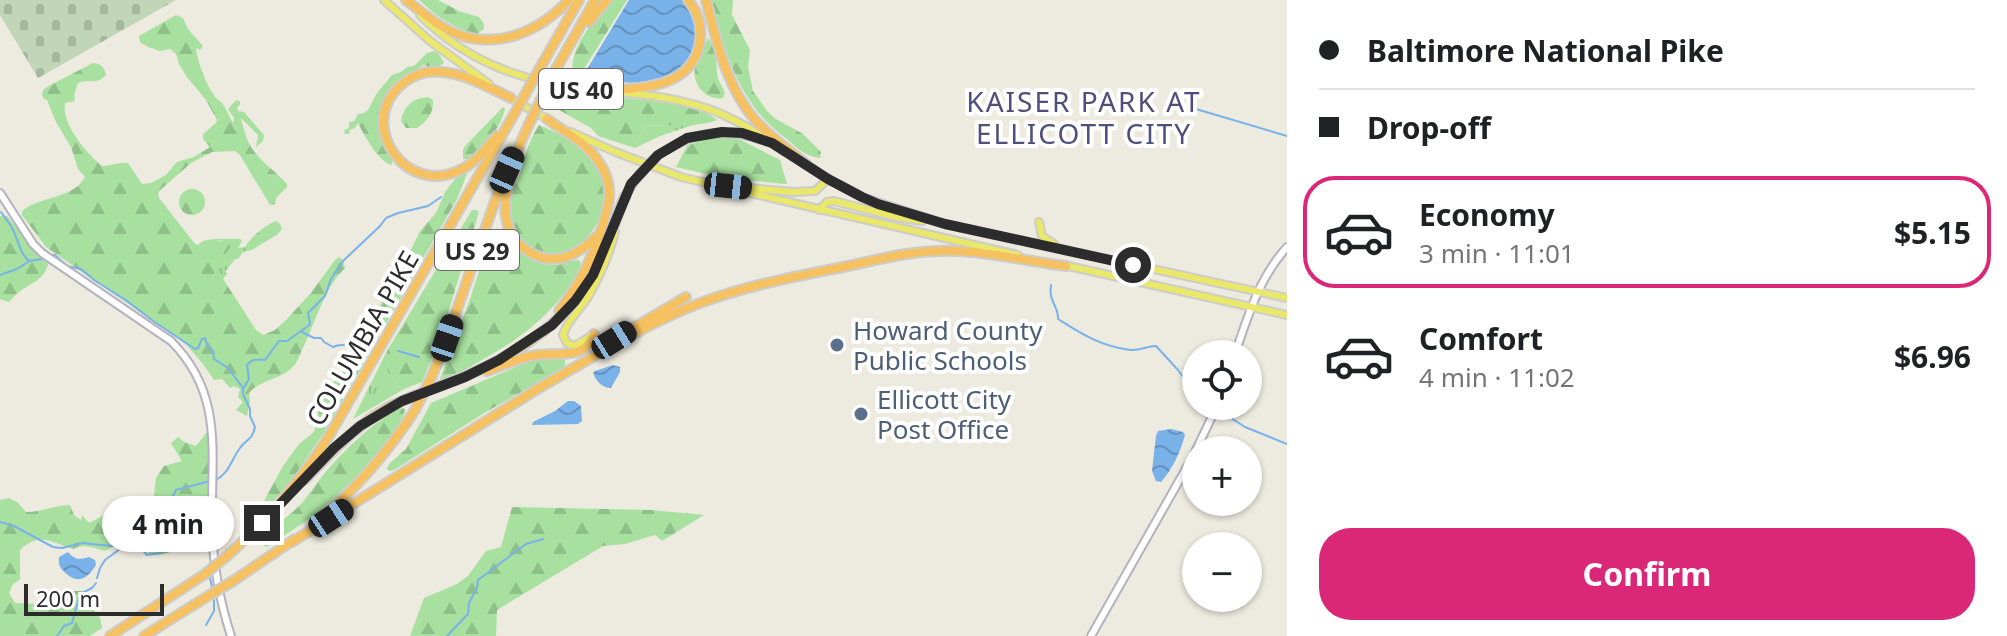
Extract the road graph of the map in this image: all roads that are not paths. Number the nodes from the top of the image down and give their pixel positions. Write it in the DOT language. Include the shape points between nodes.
graph roads {
  1 [pos="384,0"];
  2 [pos="406,0"];
  3 [pos="569,0"];
  4 [pos="579,0"];
  5 [pos="595,0"];
  6 [pos="607,0"];
  7 [pos="688,0"];
  8 [pos="706,0"];
  9 [pos="558,66"];
  10 [pos="549,84"];
  11 [pos="591,90"];
  12 [pos="511,98"];
  13 [pos="513,116"];
  14 [pos="547,119"];
  15 [pos="522,137"];
  16 [pos="772,143"];
  17 [pos="807,165"];
  18 [pos="828,179"];
  19 [pos="707,184"];
  20 [pos="0,193"];
  21 [pos="625,196"];
  22 [pos="819,210"];
  23 [pos="945,224"];
  24 [pos="600,232"];
  25 [pos="1021,240"];
  26 [pos="1287,247"];
  27 [pos="1068,250"];
  28 [pos="1066,266"];
  29 [pos="1258,291"];
  30 [pos="686,297"];
  31 [pos="1287,298"];
  32 [pos="1251,307"];
  33 [pos="1287,315"];
  34 [pos="594,334"];
  35 [pos="1240,340"];
  36 [pos="527,343"];
  37 [pos="435,388"];
  38 [pos="537,389"];
  39 [pos="1182,475"];
  40 [pos="262,523"];
  41 [pos="292,542"];
  42 [pos="110,636"];
  43 [pos="144,636"];
  44 [pos="231,636"];
  45 [pos="1091,636"];
  1 -- 12 [label="main road, US 40" via="446,54"];
  2 -- 3 [label="highway" via="448,30 490,40 535,28"];
  2 -- 10 [label="main road, US 40" via="443,36 473,55"];
  4 -- 13 [label="highway, COLUMBIA PIKE / US 29, bridge"];
  5 -- 9 [label="highway, US 29"];
  6 -- 9 [label="highway"];
  7 -- 11 [label="highway" via="701,31 688,67 656,86"];
  8 -- 17 [label="highway" via="738,96 757,122"];
  9 -- 10 [label="highway, US 29, bridge"];
  10 -- 11 [label="main road, US 40"];
  10 -- 15 [label="highway, US 29, bridge"];
  11 -- 16 [label="main road, US 40" via="691,103"];
  12 -- 13 [label="highway" via="466,77 425,72 394,92 384,126 391,150 403,164 438,176 473,162"];
  12 -- 14 [label="main road, US 40"];
  13 -- 40 [label="highway, COLUMBIA PIKE / US 29" via="326,441"];
  14 -- 19 [label="main road, US 40" via="617,153"];
  14 -- 24 [label="highway" via="592,152 605,173 610,204"];
  15 -- 24 [label="highway" via="505,200 507,225 515,240 534,255 556,259 583,249"];
  15 -- 41 [label="highway, US 29, bridge" via="444,347 415,410 361,481"];
  16 -- 17 [label="main road, US 40"];
  16 -- 21 [label="main road, bridge" via="742,133 687,138 658,155"];
  17 -- 18 [label="main road, US 40"];
  18 -- 19 [label="main road" via="818,190 807,191"];
  18 -- 23 [label="main road, US 40" via="878,204"];
  19 -- 22 [label="main road, US 40"];
  20 -- 44 [label="main road" via="42,253 171,341 204,391 211,416 213,545"];
  21 -- 34 [label="main road" via="608,259 563,335 575,346"];
  21 -- 36 [label="highway" via="585,288 552,325"];
  22 -- 23 [label="main road" via="834,201"];
  22 -- 28 [label="main road, US 40"];
  23 -- 25 [label="main road, US 40"];
  24 -- 36 [label="highway" via="577,286"];
  25 -- 27 [label="main road, US 40"];
  25 -- 27 [label="main road" via="1039,222 1044,239"];
  26 -- 29 [label="main road"];
  27 -- 29 [label="main road, US 40"];
  28 -- 32 [label="main road, US 40"];
  28 -- 38 [label="highway" via="940,251 769,282 682,310"];
  29 -- 31 [label="main road, US 40"];
  29 -- 32 [label="main road"];
  30 -- 38 [label="highway"];
  32 -- 33 [label="main road, US 40"];
  32 -- 35 [label="main road"];
  34 -- 37 [label="highway" via="580,351 528,356"];
  36 -- 37 [label="highway"];
  37 -- 40 [label="highway" via="388,408 347,435"];
  38 -- 41 [label="highway"];
  39 -- 45 [label="main road"];
  40 -- 42 [label="highway, COLUMBIA PIKE / US 29, bridge" via="205,574"];
  41 -- 43 [label="highway, US 29, bridge"];
}
